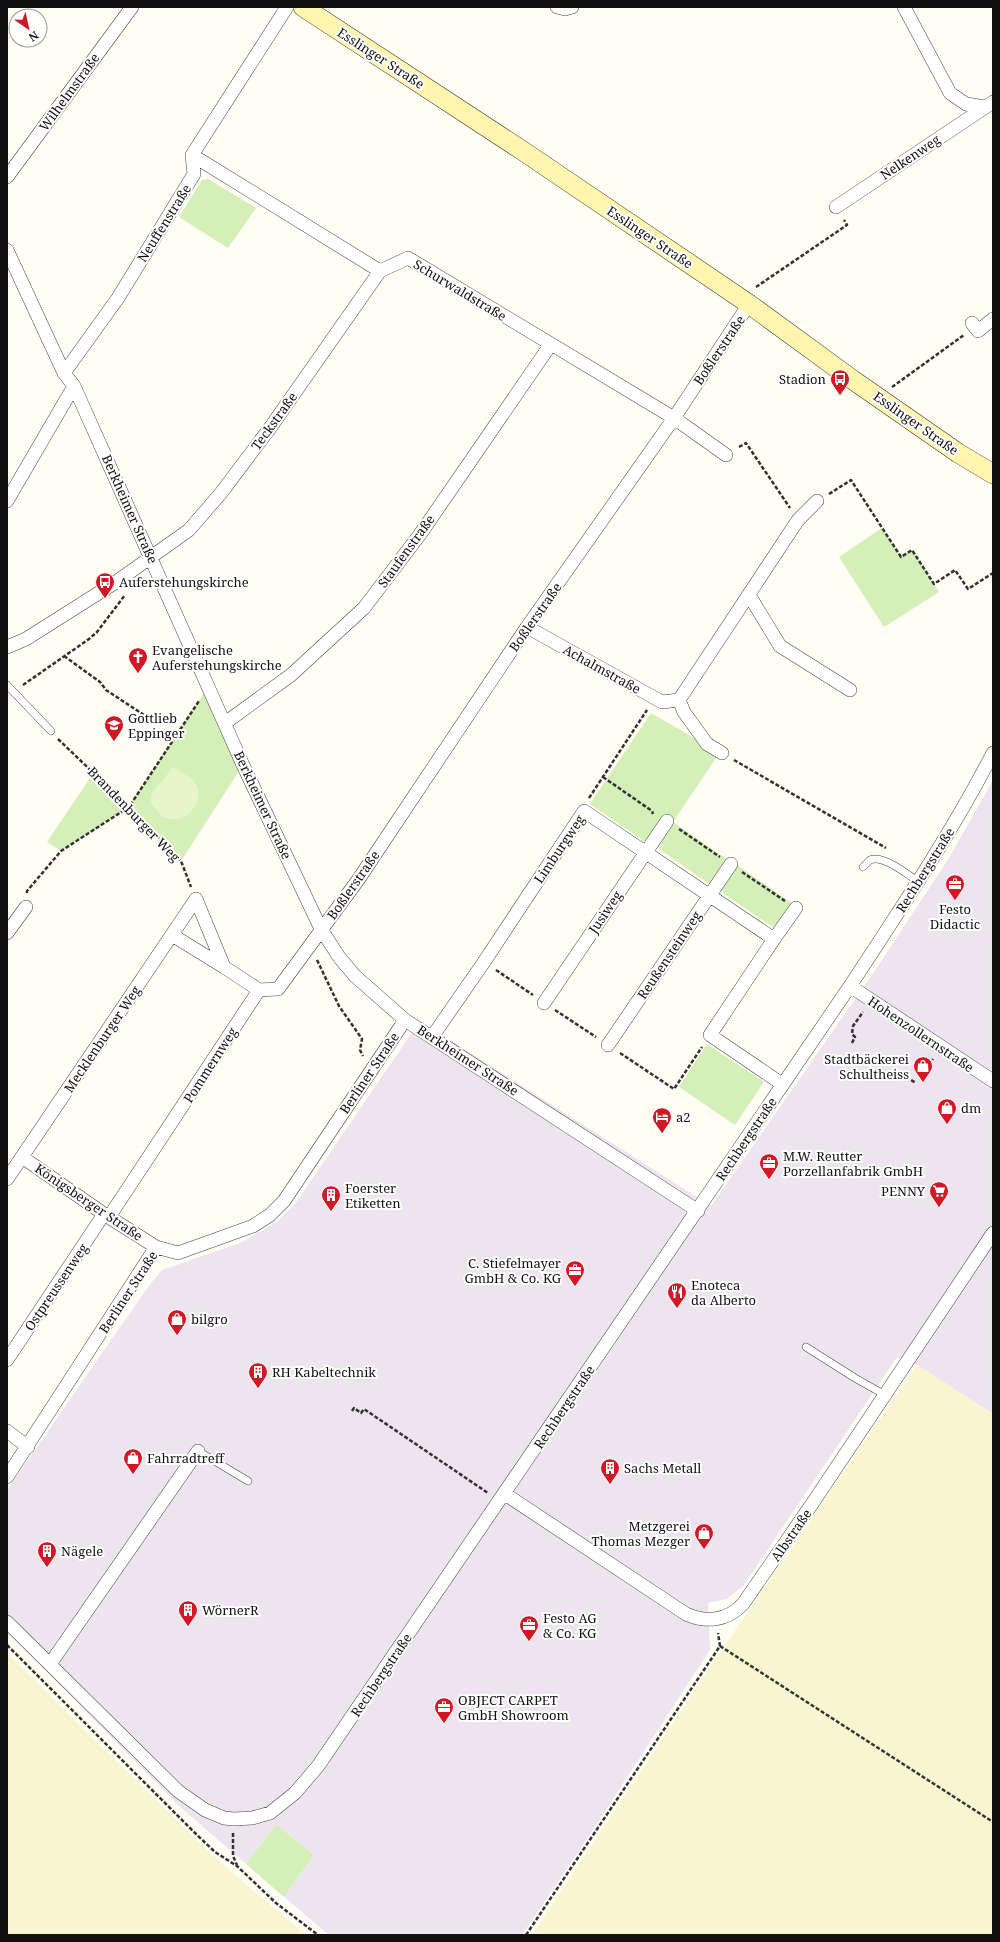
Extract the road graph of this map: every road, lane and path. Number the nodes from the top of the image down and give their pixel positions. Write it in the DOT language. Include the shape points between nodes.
graph roads {
  1 [pos="132,7"];
  2 [pos="287,7"];
  3 [pos="303,7"];
  4 [pos="557,7"];
  5 [pos="572,7"];
  6 [pos="904,7"];
  7 [pos="988,105"];
  8 [pos="192,155"];
  9 [pos="7,177"];
  10 [pos="836,207"];
  11 [pos="7,250"];
  12 [pos="380,271"];
  13 [pos="749,304"];
  14 [pos="993,319"];
  15 [pos="972,323"];
  16 [pos="551,344"];
  17 [pos="64,373"];
  18 [pos="74,386"];
  19 [pos="878,397"];
  20 [pos="674,418"];
  21 [pos="726,455"];
  22 [pos="993,474"];
  23 [pos="7,501"];
  24 [pos="817,502"];
  25 [pos="798,520"];
  26 [pos="151,556"];
  27 [pos="993,573"];
  28 [pos="120,579"];
  29 [pos="749,595"];
  30 [pos="527,627"];
  31 [pos="7,647"];
  32 [pos="64,656"];
  33 [pos="7,686"];
  34 [pos="208,687"];
  35 [pos="850,690"];
  36 [pos="13,692"];
  37 [pos="655,698"];
  38 [pos="679,700"];
  39 [pos="144,715"];
  40 [pos="225,723"];
  41 [pos="51,731"];
  42 [pos="993,752"];
  43 [pos="722,753"];
  44 [pos="603,777"];
  45 [pos="129,807"];
  46 [pos="584,811"];
  47 [pos="665,824"];
  48 [pos="646,852"];
  49 [pos="893,852"];
  50 [pos="731,864"];
  51 [pos="863,867"];
  52 [pos="919,882"];
  53 [pos="710,895"];
  54 [pos="196,899"];
  55 [pos="26,907"];
  56 [pos="796,908"];
  57 [pos="321,929"];
  58 [pos="7,933"];
  59 [pos="172,935"];
  60 [pos="774,939"];
  61 [pos="310,945"];
  62 [pos="224,967"];
  63 [pos="850,986"];
  64 [pos="259,990"];
  65 [pos="871,1000"];
  66 [pos="544,1003"];
  67 [pos="405,1020"];
  68 [pos="432,1037"];
  69 [pos="852,1043"];
  70 [pos="608,1045"];
  71 [pos="370,1072"];
  72 [pos="906,1077"];
  73 [pos="993,1081"];
  74 [pos="916,1083"];
  75 [pos="782,1084"];
  76 [pos="22,1157"];
  77 [pos="7,1179"];
  78 [pos="698,1211"];
  79 [pos="107,1216"];
  80 [pos="993,1235"];
  81 [pos="156,1248"];
  82 [pos="806,1346"];
  83 [pos="7,1360"];
  84 [pos="885,1395"];
  85 [pos="352,1411"];
  86 [pos="7,1431"];
  87 [pos="28,1447"];
  88 [pos="198,1451"];
  89 [pos="7,1476"];
  90 [pos="248,1481"];
  91 [pos="503,1497"];
  92 [pos="716,1619"];
  93 [pos="7,1622"];
  94 [pos="720,1646"];
  95 [pos="50,1664"];
  96 [pos="234,1819"];
  97 [pos="993,1822"];
  98 [pos="237,1866"];
  99 [pos="526,1935"];
  1 -- 9 [label="street, Wilhelmstraße"];
  2 -- 8 [label="street"];
  3 -- 13 [label="main road, Esslinger Straße" via="523,151"];
  4 -- 5 [label="street"];
  6 -- 7 [label="street, Nelkenweg" via="950,93 966,104"];
  7 -- 10 [label="street, Nelkenweg"];
  8 -- 12 [label="street"];
  8 -- 17 [label="street, Neuffenstraße" via="194,174 118,298"];
  10 -- 13 [label="path" via="847,225 756,286"];
  11 -- 17 [label="street, Berkheimer Straße"];
  12 -- 16 [label="street, Schurwaldstraße" via="408,258"];
  12 -- 26 [label="street, Teckstraße" via="221,493 188,530"];
  13 -- 19 [label="main road, Esslinger Straße"];
  13 -- 20 [label="street, Boßlerstraße"];
  14 -- 15 [label="street" via="978,330"];
  15 -- 19 [label="path" via="966,333"];
  16 -- 20 [label="street, Schurwaldstraße"];
  16 -- 40 [label="street, Staufenstraße" via="421,533 364,608 290,675"];
  17 -- 18 [label="street, Berkheimer Straße"];
  18 -- 23 [label="street"];
  18 -- 26 [label="street, Berkheimer Straße"];
  19 -- 22 [label="main road, Esslinger Straße" via="958,453"];
  20 -- 21 [label="street, Schurwaldstraße"];
  20 -- 30 [label="street, Boßlerstraße"];
  21 -- 25 [label="path" via="746,443"];
  24 -- 25 [label="street"];
  24 -- 27 [label="path" via="851,480 901,557 912,550 934,584 955,570 968,590"];
  25 -- 29 [label="street"];
  26 -- 28 [label="street, Teckstraße"];
  26 -- 34 [label="street, Berkheimer Straße"];
  28 -- 31 [label="street, Teckstraße" via="26,639"];
  28 -- 32 [label="path" via="127,592 97,632"];
  29 -- 35 [label="street" via="780,646"];
  29 -- 38 [label="street"];
  30 -- 37 [label="street, Achalmstraße"];
  30 -- 57 [label="street, Boßlerstraße" via="358,880"];
  32 -- 36 [label="path"];
  32 -- 39 [label="path" via="100,682 106,690"];
  33 -- 36 [label="lane"];
  34 -- 40 [label="street, Berkheimer Straße"];
  34 -- 45 [label="path"];
  36 -- 41 [label="lane"];
  37 -- 38 [label="street, Achalmstraße" via="662,702"];
  37 -- 44 [label="path"];
  38 -- 43 [label="street" via="684,712 707,744"];
  40 -- 57 [label="street, Berkheimer Straße"];
  41 -- 45 [label="path, Brandenburger Weg"];
  42 -- 52 [label="street, Rechbergstraße"];
  43 -- 49 [label="path"];
  44 -- 46 [label="path" via="587,801"];
  44 -- 47 [label="path" via="652,811 657,823"];
  45 -- 54 [label="path, Brandenburger Weg" via="181,861"];
  45 -- 55 [label="path" via="61,851 27,891"];
  46 -- 48 [label="street, Limburgweg"];
  46 -- 68 [label="street, Limburgweg"];
  47 -- 48 [label="street, Jusiweg"];
  48 -- 53 [label="street, Limburgweg"];
  48 -- 66 [label="street, Jusiweg"];
  50 -- 53 [label="street, Reußensteinweg"];
  51 -- 52 [label="lane" via="870,860 879,859"];
  52 -- 63 [label="street, Rechbergstraße"];
  53 -- 60 [label="street, Limburgweg"];
  53 -- 70 [label="street, Reußensteinweg"];
  54 -- 59 [label="street, Mecklenburger Weg"];
  54 -- 62 [label="street"];
  55 -- 58 [label="street"];
  56 -- 60 [label="street"];
  57 -- 61 [label="street"];
  57 -- 67 [label="street, Berkheimer Straße" via="355,976"];
  59 -- 62 [label="street"];
  59 -- 76 [label="street, Mecklenburger Weg"];
  60 -- 75 [label="street" via="710,1035"];
  61 -- 64 [label="street" via="278,989"];
  61 -- 71 [label="path" via="339,1006 362,1039 360,1050"];
  62 -- 64 [label="street"];
  63 -- 65 [label="street, Hohenzollernstraße"];
  63 -- 75 [label="street, Rechbergstraße"];
  64 -- 79 [label="street, Pommernweg"];
  65 -- 69 [label="path" via="853,1026 852,1034 855,1037"];
  65 -- 73 [label="street, Hohenzollernstraße"];
  67 -- 68 [label="street, Berkheimer Straße"];
  67 -- 71 [label="street, Berliner Straße"];
  68 -- 78 [label="street, Berkheimer Straße"];
  71 -- 81 [label="street, Berliner Straße" via="284,1201 270,1215 253,1226 178,1253"];
  72 -- 74 [label="path"];
  75 -- 78 [label="street, Rechbergstraße"];
  76 -- 77 [label="street, Mecklenburger Weg"];
  76 -- 79 [label="street, Königsberger Straße"];
  78 -- 91 [label="street, Rechbergstraße"];
  79 -- 81 [label="street, Königsberger Straße"];
  79 -- 83 [label="street, Ostpreussenweg"];
  80 -- 84 [label="street, Albstraße"];
  81 -- 87 [label="street, Berliner Straße"];
  82 -- 84 [label="lane"];
  84 -- 92 [label="street, Albstraße" via="743,1604 732,1613"];
  85 -- 91 [label="path" via="354,1408 361,1413 364,1409"];
  86 -- 87 [label="street"];
  87 -- 89 [label="street, Berliner Straße"];
  88 -- 90 [label="lane"];
  88 -- 95 [label="street"];
  91 -- 92 [label="street, Albstraße" via="676,1608 702,1620"];
  91 -- 96 [label="street, Rechbergstraße" via="303,1785 288,1801 270,1813"];
  92 -- 94 [label="path"];
  93 -- 95 [label="street, Rechbergstraße"];
  94 -- 97 [label="path"];
  94 -- 99 [label="path"];
  95 -- 96 [label="street, Rechbergstraße" via="186,1798 214,1814"];
  96 -- 98 [label="path" via="232,1845"];
}
